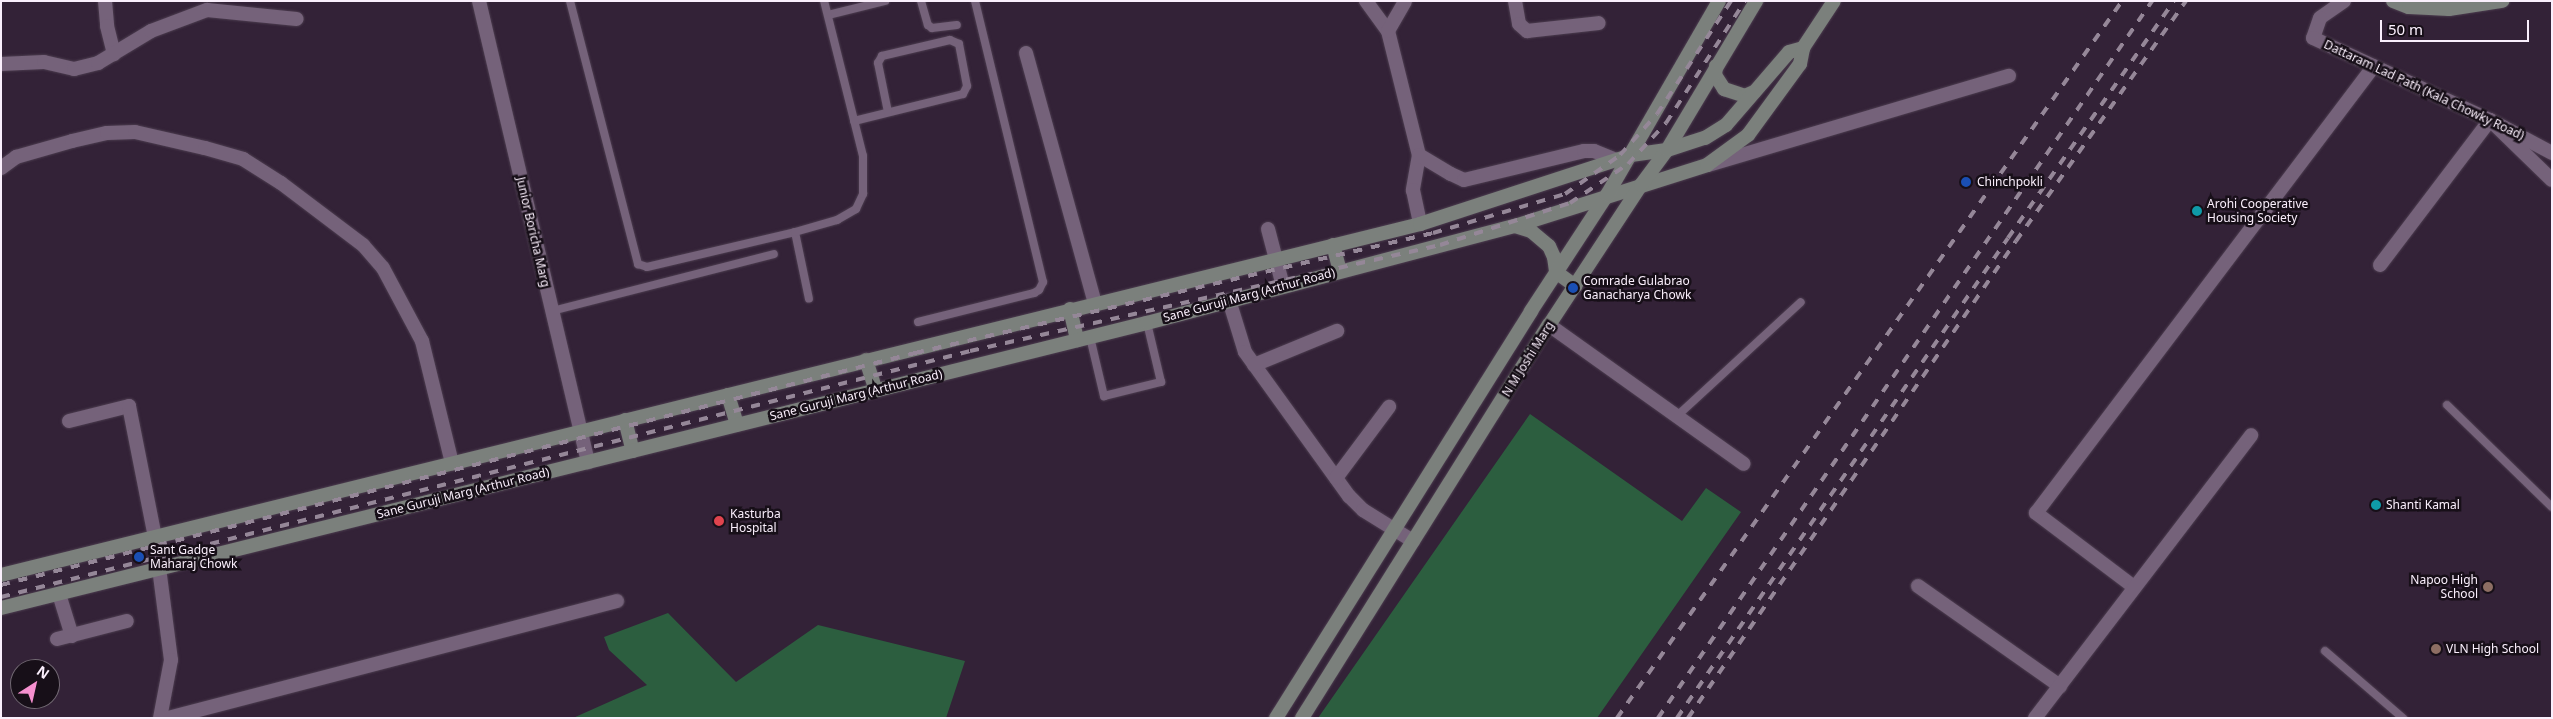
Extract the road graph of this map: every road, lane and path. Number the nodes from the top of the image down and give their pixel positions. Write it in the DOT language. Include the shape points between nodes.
graph roads {
  1 [pos="105,1"];
  2 [pos="479,1"];
  3 [pos="570,1"];
  4 [pos="824,1"];
  5 [pos="885,1"];
  6 [pos="921,1"];
  7 [pos="975,1"];
  8 [pos="1366,1"];
  9 [pos="1405,1"];
  10 [pos="1515,1"];
  11 [pos="1719,1"];
  12 [pos="1756,1"];
  13 [pos="1834,1"];
  14 [pos="2344,1"];
  15 [pos="2393,1"];
  16 [pos="2502,1"];
  17 [pos="207,6"];
  18 [pos="828,15"];
  19 [pos="297,19"];
  20 [pos="1599,23"];
  21 [pos="957,25"];
  22 [pos="1388,31"];
  23 [pos="1805,44"];
  24 [pos="1026,53"];
  25 [pos="114,54"];
  26 [pos="1,64"];
  27 [pos="1716,66"];
  28 [pos="2374,66"];
  29 [pos="2009,76"];
  30 [pos="1754,92"];
  31 [pos="888,112"];
  32 [pos="2490,120"];
  33 [pos="854,121"];
  34 [pos="1667,150"];
  35 [pos="2552,153"];
  36 [pos="1419,155"];
  37 [pos="1630,155"];
  38 [pos="1616,160"];
  39 [pos="1707,165"];
  40 [pos="1,168"];
  41 [pos="2552,180"];
  42 [pos="1641,185"];
  43 [pos="1607,195"];
  44 [pos="1420,224"];
  45 [pos="1515,226"];
  46 [pos="1268,228"];
  47 [pos="796,232"];
  48 [pos="1333,245"];
  49 [pos="774,254"];
  50 [pos="1277,260"];
  51 [pos="2380,265"];
  52 [pos="1340,271"];
  53 [pos="1556,272"];
  54 [pos="1283,286"];
  55 [pos="1575,286"];
  56 [pos="808,299"];
  57 [pos="1229,300"];
  58 [pos="1801,302"];
  59 [pos="1096,303"];
  60 [pos="1070,309"];
  61 [pos="552,311"];
  62 [pos="918,322"];
  63 [pos="1147,323"];
  64 [pos="1549,325"];
  65 [pos="1337,331"];
  66 [pos="1084,338"];
  67 [pos="866,360"];
  68 [pos="1254,364"];
  69 [pos="876,390"];
  70 [pos="728,394"];
  71 [pos="2447,405"];
  72 [pos="1389,407"];
  73 [pos="1677,416"];
  74 [pos="625,420"];
  75 [pos="69,421"];
  76 [pos="737,425"];
  77 [pos="580,431"];
  78 [pos="2250,435"];
  79 [pos="633,451"];
  80 [pos="588,462"];
  81 [pos="452,463"];
  82 [pos="1744,464"];
  83 [pos="1336,478"];
  84 [pos="2552,507"];
  85 [pos="1395,530"];
  86 [pos="155,537"];
  87 [pos="1413,541"];
  88 [pos="159,569"];
  89 [pos="1,575"];
  90 [pos="1918,586"];
  91 [pos="2134,587"];
  92 [pos="59,594"];
  93 [pos="617,601"];
  94 [pos="1,608"];
  95 [pos="127,621"];
  96 [pos="72,636"];
  97 [pos="57,639"];
  98 [pos="2325,651"];
  99 [pos="1318,653"];
  100 [pos="1337,665"];
  101 [pos="2060,686"];
  102 [pos="160,718"];
  103 [pos="168,718"];
  104 [pos="1276,718"];
  105 [pos="1302,718"];
  106 [pos="2035,718"];
  107 [pos="2403,718"];
  1 -- 25 [label="street"];
  2 -- 61 [label="street, Junior Boricha Marg"];
  3 -- 47 [label="lane" via="638,264 647,267"];
  4 -- 18 [label="lane"];
  5 -- 18 [label="lane"];
  6 -- 21 [label="lane" via="928,25 932,28"];
  7 -- 62 [label="lane" via="1042,282 1034,293"];
  8 -- 22 [label="street"];
  9 -- 22 [label="street"];
  10 -- 20 [label="street" via="1519,24 1527,31"];
  11 -- 37 [label="main road, N M Joshi Marg"];
  12 -- 27 [label="main road, N M Joshi Marg"];
  13 -- 23 [label="main road"];
  14 -- 28 [label="street, Dattaram Lad Path (Kala Chowky Road)" via="2320,18 2313,38"];
  15 -- 16 [label="main road" via="2409,6 2449,9"];
  17 -- 19 [label="street"];
  17 -- 25 [label="street" via="152,31"];
  18 -- 33 [label="lane"];
  22 -- 36 [label="street"];
  23 -- 30 [label="main road" via="1789,52"];
  23 -- 39 [label="main road, Sane Guruji Marg (Arthur Road)" via="1800,64 1748,135"];
  24 -- 59 [label="street"];
  25 -- 26 [label="street" via="98,63 74,69 44,62"];
  27 -- 30 [label="main road" via="1716,75 1724,89 1745,96"];
  27 -- 34 [label="main road, N M Joshi Marg"];
  28 -- 32 [label="street, Dattaram Lad Path (Kala Chowky Road)"];
  28 -- 91 [label="street" via="2036,513"];
  29 -- 39 [label="street"];
  30 -- 34 [label="main road" via="1726,125 1706,138"];
  31 -- 31 [label="lane" via="878,63 882,56 950,40 959,44 967,86 963,94"];
  31 -- 33 [label="lane"];
  32 -- 35 [label="street, Dattaram Lad Path (Kala Chowky Road)"];
  32 -- 41 [label="street"];
  32 -- 51 [label="street"];
  33 -- 47 [label="lane" via="863,156 863,194 856,209 837,220"];
  34 -- 37 [label="main road"];
  34 -- 42 [label="main road, N M Joshi Marg"];
  36 -- 38 [label="street" via="1464,180 1584,151 1594,151"];
  36 -- 44 [label="street" via="1413,190"];
  37 -- 38 [label="main road"];
  37 -- 43 [label="main road, N M Joshi Marg"];
  38 -- 44 [label="main road"];
  39 -- 42 [label="main road, Sane Guruji Marg (Arthur Road)"];
  40 -- 81 [label="street" via="16,157 72,141 107,133 135,132 243,160 281,183 363,244 383,268 422,341"];
  42 -- 43 [label="main road, Sane Guruji Marg (Arthur Road)"];
  42 -- 55 [label="main road, N M Joshi Marg"];
  43 -- 45 [label="main road, Sane Guruji Marg (Arthur Road)"];
  43 -- 53 [label="main road, N M Joshi Marg"];
  44 -- 48 [label="main road"];
  45 -- 52 [label="main road, Sane Guruji Marg (Arthur Road)"];
  45 -- 53 [label="main road" via="1531,232 1548,246"];
  46 -- 50 [label="street"];
  47 -- 56 [label="lane"];
  48 -- 50 [label="main road"];
  48 -- 52 [label="main road"];
  49 -- 61 [label="lane"];
  50 -- 54 [label="street"];
  50 -- 59 [label="main road"];
  52 -- 54 [label="main road, Sane Guruji Marg (Arthur Road)"];
  53 -- 55 [label="main road"];
  53 -- 85 [label="main road, N M Joshi Marg"];
  54 -- 57 [label="main road, Sane Guruji Marg (Arthur Road)"];
  55 -- 64 [label="main road, N M Joshi Marg"];
  57 -- 63 [label="main road, Sane Guruji Marg (Arthur Road)"];
  57 -- 68 [label="street" via="1245,352"];
  58 -- 73 [label="lane"];
  59 -- 60 [label="main road"];
  60 -- 66 [label="main road"];
  60 -- 67 [label="main road"];
  61 -- 77 [label="street, Junior Boricha Marg"];
  63 -- 66 [label="main road, Sane Guruji Marg (Arthur Road)"];
  63 -- 66 [label="lane" via="1161,382 1104,396"];
  64 -- 73 [label="street"];
  64 -- 87 [label="main road, N M Joshi Marg"];
  65 -- 68 [label="street"];
  66 -- 69 [label="main road, Sane Guruji Marg (Arthur Road)"];
  67 -- 69 [label="main road"];
  67 -- 70 [label="main road"];
  68 -- 83 [label="street"];
  69 -- 76 [label="main road, Sane Guruji Marg (Arthur Road)"];
  70 -- 74 [label="main road"];
  70 -- 76 [label="main road"];
  71 -- 84 [label="lane"];
  72 -- 83 [label="street"];
  73 -- 82 [label="street"];
  74 -- 77 [label="main road"];
  74 -- 79 [label="main road"];
  75 -- 86 [label="street" via="129,406"];
  76 -- 79 [label="main road, Sane Guruji Marg (Arthur Road)"];
  77 -- 80 [label="street, Junior Boricha Marg"];
  77 -- 81 [label="main road"];
  78 -- 91 [label="street"];
  79 -- 80 [label="main road, Sane Guruji Marg (Arthur Road)"];
  80 -- 88 [label="main road, Sane Guruji Marg (Arthur Road)"];
  81 -- 86 [label="main road"];
  83 -- 85 [label="street" via="1362,510"];
  85 -- 87 [label="street"];
  85 -- 99 [label="main road, N M Joshi Marg"];
  86 -- 88 [label="street"];
  86 -- 89 [label="main road"];
  87 -- 100 [label="main road, N M Joshi Marg"];
  88 -- 92 [label="main road, Sane Guruji Marg (Arthur Road)"];
  88 -- 102 [label="street" via="171,660"];
  90 -- 101 [label="street"];
  91 -- 101 [label="street"];
  92 -- 94 [label="main road, Sane Guruji Marg (Arthur Road)"];
  92 -- 96 [label="street"];
  93 -- 103 [label="street"];
  95 -- 96 [label="street"];
  96 -- 97 [label="street"];
  98 -- 107 [label="lane"];
  99 -- 100 [label="main road"];
  99 -- 104 [label="main road, N M Joshi Marg"];
  100 -- 105 [label="main road, N M Joshi Marg"];
  101 -- 106 [label="street"];
}
